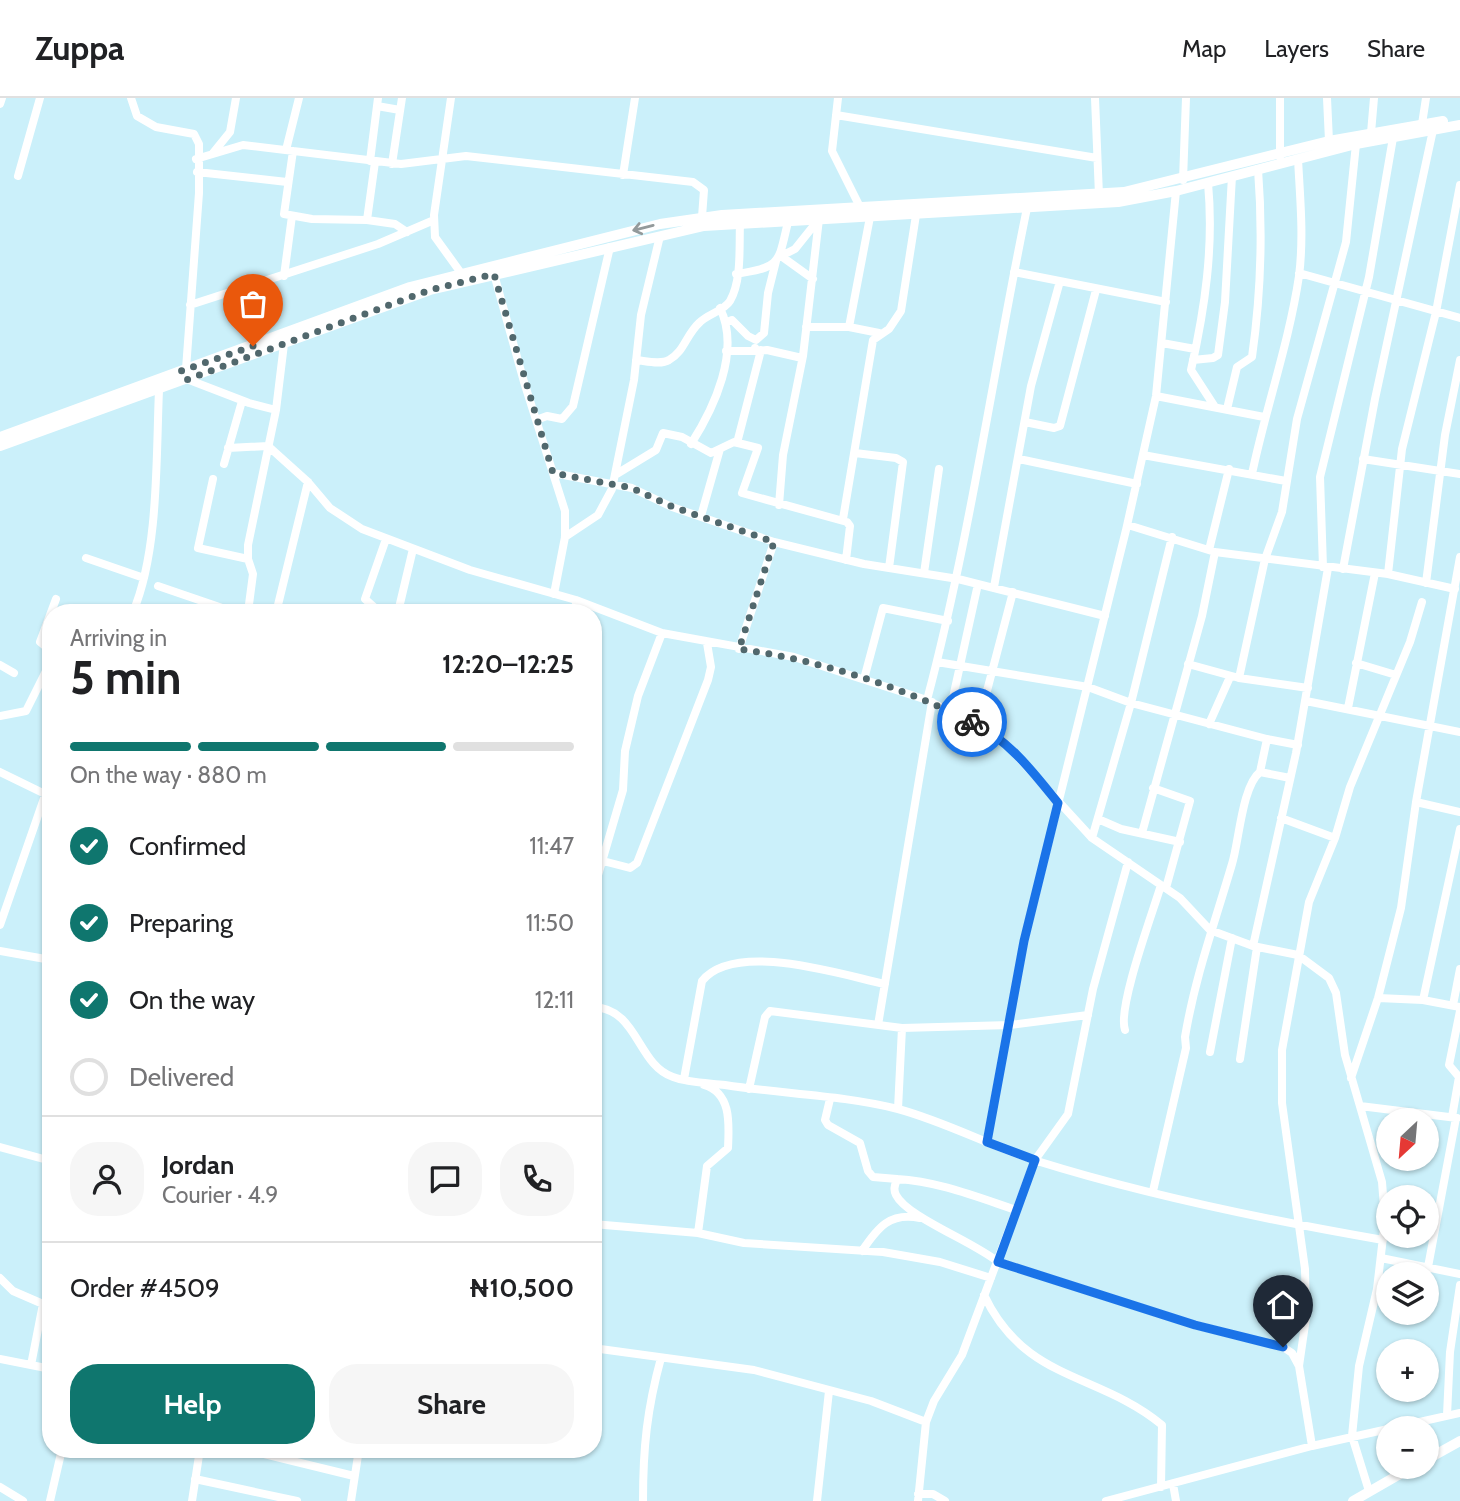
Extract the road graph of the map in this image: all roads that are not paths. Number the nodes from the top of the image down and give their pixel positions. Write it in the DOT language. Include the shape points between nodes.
graph roads {
  1 [pos="2,98"];
  2 [pos="40,98"];
  3 [pos="131,98"];
  4 [pos="236,98"];
  5 [pos="299,98"];
  6 [pos="402,98"];
  7 [pos="451,98"];
  8 [pos="635,98"];
  9 [pos="838,98"];
  10 [pos="1095,98"];
  11 [pos="1186,98"];
  12 [pos="1280,98"];
  13 [pos="1327,98"];
  14 [pos="1374,98"];
  15 [pos="1426,98"];
  16 [pos="377,100"];
  17 [pos="0,104"];
  18 [pos="400,110"];
  19 [pos="836,115"];
  20 [pos="1460,118"];
  21 [pos="1422,124"];
  22 [pos="1460,125"];
  23 [pos="1433,130"];
  24 [pos="1371,133"];
  25 [pos="1394,133"];
  26 [pos="1329,141"];
  27 [pos="1356,144"];
  28 [pos="290,151"];
  29 [pos="212,156"];
  30 [pos="443,158"];
  31 [pos="1097,158"];
  32 [pos="197,159"];
  33 [pos="1280,159"];
  34 [pos="1298,159"];
  35 [pos="372,161"];
  36 [pos="392,164"];
  37 [pos="1258,169"];
  38 [pos="197,172"];
  39 [pos="623,175"];
  40 [pos="18,176"];
  41 [pos="1232,176"];
  42 [pos="1183,180"];
  43 [pos="287,182"];
  44 [pos="1208,183"];
  45 [pos="1460,185"];
  46 [pos="1176,191"];
  47 [pos="1099,195"];
  48 [pos="1458,202"];
  49 [pos="1027,208"];
  50 [pos="861,209"];
  51 [pos="916,215"];
  52 [pos="292,216"];
  53 [pos="702,217"];
  54 [pos="870,217"];
  55 [pos="819,219"];
  56 [pos="367,220"];
  57 [pos="434,220"];
  58 [pos="788,222"];
  59 [pos="740,224"];
  60 [pos="407,232"];
  61 [pos="660,236"];
  62 [pos="610,247"];
  63 [pos="779,259"];
  64 [pos="1014,272"];
  65 [pos="461,273"];
  66 [pos="1299,273"];
  67 [pos="494,274"];
  68 [pos="736,274"];
  69 [pos="284,276"];
  70 [pos="813,279"];
  71 [pos="1060,281"];
  72 [pos="1334,283"];
  73 [pos="1096,290"];
  74 [pos="1366,292"];
  75 [pos="1397,301"];
  76 [pos="1166,302"];
  77 [pos="190,305"];
  78 [pos="720,309"];
  79 [pos="1436,312"];
  80 [pos="1460,318"];
  81 [pos="727,322"];
  82 [pos="806,327"];
  83 [pos="849,327"];
  84 [pos="879,333"];
  85 [pos="756,340"];
  86 [pos="1162,343"];
  87 [pos="284,344"];
  88 [pos="1195,349"];
  89 [pos="726,351"];
  90 [pos="758,351"];
  91 [pos="802,358"];
  92 [pos="636,360"];
  93 [pos="1193,360"];
  94 [pos="1460,360"];
  95 [pos="184,374"];
  96 [pos="159,390"];
  97 [pos="1156,396"];
  98 [pos="242,401"];
  99 [pos="1215,407"];
  100 [pos="1227,409"];
  101 [pos="276,410"];
  102 [pos="1264,417"];
  103 [pos="536,420"];
  104 [pos="1025,422"];
  105 [pos="0,437"];
  106 [pos="737,443"];
  107 [pos="691,444"];
  108 [pos="0,446"];
  109 [pos="268,446"];
  110 [pos="228,448"];
  111 [pos="720,449"];
  112 [pos="855,453"];
  113 [pos="1143,455"];
  114 [pos="1019,458"];
  115 [pos="1363,459"];
  116 [pos="224,464"];
  117 [pos="1399,467"];
  118 [pos="940,469"];
  119 [pos="1229,469"];
  120 [pos="1441,472"];
  121 [pos="553,473"];
  122 [pos="1252,474"];
  123 [pos="1460,474"];
  124 [pos="615,475"];
  125 [pos="213,479"];
  126 [pos="1286,481"];
  127 [pos="308,482"];
  128 [pos="1136,484"];
  129 [pos="613,485"];
  130 [pos="779,505"];
  131 [pos="701,516"];
  132 [pos="843,519"];
  133 [pos="1128,525"];
  134 [pos="565,537"];
  135 [pos="1172,537"];
  136 [pos="386,539"];
  137 [pos="774,542"];
  138 [pos="413,549"];
  139 [pos="1212,551"];
  140 [pos="1460,557"];
  141 [pos="86,558"];
  142 [pos="248,559"];
  143 [pos="1265,559"];
  144 [pos="846,560"];
  145 [pos="1326,567"];
  146 [pos="889,568"];
  147 [pos="1343,569"];
  148 [pos="923,573"];
  149 [pos="1375,573"];
  150 [pos="1388,574"];
  151 [pos="144,578"];
  152 [pos="958,579"];
  153 [pos="1426,583"];
  154 [pos="978,584"];
  155 [pos="158,586"];
  156 [pos="994,587"];
  157 [pos="1455,589"];
  158 [pos="1013,592"];
  159 [pos="554,594"];
  160 [pos="55,599"];
  161 [pos="576,600"];
  162 [pos="1422,602"];
  163 [pos="53,604"];
  164 [pos="136,604"];
  165 [pos="210,604"];
  166 [pos="249,604"];
  167 [pos="278,604"];
  168 [pos="371,604"];
  169 [pos="400,604"];
  170 [pos="576,604"];
  171 [pos="586,604"];
  172 [pos="602,610"];
  173 [pos="1105,616"];
  174 [pos="948,621"];
  175 [pos="662,633"];
  176 [pos="707,643"];
  177 [pos="739,649"];
  178 [pos="937,662"];
  179 [pos="1356,663"];
  180 [pos="1188,664"];
  181 [pos="0,665"];
  182 [pos="961,665"];
  183 [pos="994,670"];
  184 [pos="14,673"];
  185 [pos="1396,675"];
  186 [pos="1234,677"];
  187 [pos="42,679"];
  188 [pos="864,679"];
  189 [pos="1088,687"];
  190 [pos="1308,688"];
  191 [pos="930,701"];
  192 [pos="1306,701"];
  193 [pos="1131,703"];
  194 [pos="1348,708"];
  195 [pos="950,711"];
  196 [pos="1173,714"];
  197 [pos="1378,715"];
  198 [pos="0,716"];
  199 [pos="978,724"];
  200 [pos="1209,724"];
  201 [pos="1429,726"];
  202 [pos="1460,732"];
  203 [pos="1266,739"];
  204 [pos="1298,745"];
  205 [pos="0,772"];
  206 [pos="1260,772"];
  207 [pos="1290,778"];
  208 [pos="1153,788"];
  209 [pos="42,793"];
  210 [pos="1416,802"];
  211 [pos="42,803"];
  212 [pos="1058,803"];
  213 [pos="1460,812"];
  214 [pos="1281,818"];
  215 [pos="1098,819"];
  216 [pos="1460,829"];
  217 [pos="1142,833"];
  218 [pos="1092,838"];
  219 [pos="1335,838"];
  220 [pos="1180,842"];
  221 [pos="603,861"];
  222 [pos="1128,862"];
  223 [pos="602,864"];
  224 [pos="1163,886"];
  225 [pos="0,925"];
  226 [pos="1210,930"];
  227 [pos="1231,938"];
  228 [pos="1255,946"];
  229 [pos="0,951"];
  230 [pos="1298,955"];
  231 [pos="42,958"];
  232 [pos="1460,969"];
  233 [pos="885,984"];
  234 [pos="1378,998"];
  235 [pos="1423,1000"];
  236 [pos="1458,1008"];
  237 [pos="602,1009"];
  238 [pos="1088,1015"];
  239 [pos="878,1025"];
  240 [pos="1010,1025"];
  241 [pos="902,1027"];
  242 [pos="1125,1030"];
  243 [pos="1210,1052"];
  244 [pos="1240,1059"];
  245 [pos="1351,1078"];
  246 [pos="684,1079"];
  247 [pos="749,1089"];
  248 [pos="830,1099"];
  249 [pos="1360,1106"];
  250 [pos="898,1110"];
  251 [pos="1456,1118"];
  252 [pos="987,1142"];
  253 [pos="0,1147"];
  254 [pos="42,1159"];
  255 [pos="1035,1160"];
  256 [pos="897,1179"];
  257 [pos="1382,1185"];
  258 [pos="1153,1191"];
  259 [pos="1016,1210"];
  260 [pos="924,1219"];
  261 [pos="602,1225"];
  262 [pos="1298,1225"];
  263 [pos="698,1233"];
  264 [pos="1376,1239"];
  265 [pos="1382,1248"];
  266 [pos="862,1251"];
  267 [pos="1381,1258"];
  268 [pos="998,1262"];
  269 [pos="1402,1262"];
  270 [pos="1429,1262"];
  271 [pos="1439,1269"];
  272 [pos="1460,1273"];
  273 [pos="0,1278"];
  274 [pos="991,1278"];
  275 [pos="1460,1285"];
  276 [pos="984,1295"];
  277 [pos="42,1304"];
  278 [pos="42,1309"];
  279 [pos="602,1349"];
  280 [pos="661,1358"];
  281 [pos="0,1359"];
  282 [pos="31,1365"];
  283 [pos="1299,1366"];
  284 [pos="42,1367"];
  285 [pos="829,1391"];
  286 [pos="1460,1413"];
  287 [pos="1447,1415"];
  288 [pos="926,1422"];
  289 [pos="1352,1436"];
  290 [pos="1312,1446"];
  291 [pos="1459,1446"];
  292 [pos="1439,1454"];
  293 [pos="60,1458"];
  294 [pos="198,1458"];
  295 [pos="280,1458"];
  296 [pos="357,1458"];
  297 [pos="354,1476"];
  298 [pos="195,1479"];
  299 [pos="1391,1479"];
  300 [pos="1173,1484"];
  301 [pos="0,1487"];
  302 [pos="1160,1487"];
  303 [pos="1370,1491"];
  304 [pos="918,1497"];
  305 [pos="23,1501"];
  306 [pos="51,1501"];
  307 [pos="192,1501"];
  308 [pos="297,1501"];
  309 [pos="351,1501"];
  310 [pos="643,1501"];
  311 [pos="817,1501"];
  312 [pos="945,1501"];
  313 [pos="1106,1501"];
  314 [pos="1176,1501"];
  315 [pos="1353,1501"];
  1 -- 17 [label="street"];
  2 -- 40 [label="street"];
  3 -- 32 [label="street" via="137,116 156,127 194,134 199,144"];
  4 -- 29 [label="street" via="230,132"];
  5 -- 28 [label="street"];
  6 -- 18 [label="street"];
  7 -- 30 [label="street"];
  8 -- 39 [label="street"];
  9 -- 19 [label="street"];
  10 -- 31 [label="street"];
  11 -- 42 [label="street"];
  12 -- 33 [label="street"];
  13 -- 26 [label="street"];
  14 -- 24 [label="street"];
  15 -- 21 [label="street"];
  16 -- 18 [label="street"];
  16 -- 35 [label="street"];
  18 -- 36 [label="street"];
  19 -- 31 [label="street"];
  19 -- 50 [label="street" via="832,151"];
  20 -- 21 [label="main road"];
  21 -- 25 [label="main road"];
  22 -- 23 [label="main road"];
  23 -- 25 [label="main road"];
  23 -- 75 [label="street"];
  24 -- 25 [label="main road"];
  24 -- 26 [label="main road"];
  25 -- 27 [label="main road"];
  25 -- 74 [label="street"];
  26 -- 33 [label="main road"];
  27 -- 34 [label="main road"];
  27 -- 72 [label="street" via="1346,242"];
  28 -- 29 [label="street" via="235,146"];
  28 -- 35 [label="street"];
  28 -- 43 [label="street"];
  29 -- 32 [label="street"];
  30 -- 36 [label="street"];
  30 -- 39 [label="street" via="466,156"];
  30 -- 57 [label="street"];
  31 -- 47 [label="street"];
  32 -- 38 [label="street"];
  33 -- 34 [label="main road"];
  33 -- 37 [label="main road"];
  33 -- 42 [label="main road"];
  34 -- 66 [label="street"];
  35 -- 36 [label="street"];
  35 -- 56 [label="street"];
  37 -- 41 [label="main road"];
  37 -- 100 [label="street" via="1262,259 1257,323 1252,357 1237,367"];
  38 -- 43 [label="street"];
  38 -- 77 [label="street"];
  39 -- 53 [label="street" via="700,185 704,190"];
  41 -- 44 [label="main road"];
  41 -- 93 [label="street" via="1225,302 1217,355"];
  42 -- 47 [label="main road"];
  43 -- 52 [label="street" via="284,215"];
  44 -- 46 [label="main road"];
  44 -- 88 [label="street" via="1208,270"];
  45 -- 48 [label="street"];
  46 -- 49 [label="main road" via="1118,202"];
  46 -- 76 [label="street"];
  47 -- 50 [label="main road"];
  48 -- 79 [label="street"];
  49 -- 51 [label="main road"];
  49 -- 64 [label="street"];
  50 -- 53 [label="main road"];
  51 -- 54 [label="main road"];
  51 -- 84 [label="street" via="901,311 889,329"];
  52 -- 56 [label="street"];
  52 -- 69 [label="street"];
  53 -- 65 [label="main road, one-way"];
  54 -- 55 [label="main road"];
  54 -- 83 [label="street"];
  55 -- 58 [label="main road"];
  55 -- 63 [label="street" via="795,249"];
  55 -- 70 [label="street"];
  56 -- 60 [label="street" via="395,224"];
  57 -- 60 [label="street"];
  57 -- 65 [label="street" via="435,237"];
  58 -- 59 [label="main road"];
  58 -- 63 [label="street"];
  59 -- 61 [label="main road"];
  59 -- 68 [label="street"];
  60 -- 69 [label="street"];
  61 -- 62 [label="main road"];
  61 -- 92 [label="street" via="641,315"];
  62 -- 67 [label="main road"];
  62 -- 103 [label="street" via="573,406 562,419 547,416"];
  63 -- 68 [label="street" via="756,271"];
  63 -- 70 [label="street"];
  63 -- 85 [label="street" via="768,293 764,333"];
  64 -- 71 [label="street"];
  64 -- 152 [label="street"];
  65 -- 95 [label="main road" via="358,305"];
  66 -- 72 [label="street"];
  66 -- 102 [label="street"];
  67 -- 87 [label="main road" via="430,290"];
  67 -- 103 [label="street"];
  68 -- 78 [label="street" via="731,299"];
  69 -- 77 [label="street"];
  70 -- 82 [label="street"];
  71 -- 73 [label="street"];
  71 -- 104 [label="street"];
  72 -- 74 [label="street"];
  72 -- 126 [label="street" via="1297,419"];
  73 -- 76 [label="street"];
  73 -- 104 [label="street" via="1060,426"];
  74 -- 75 [label="street"];
  74 -- 145 [label="street" via="1320,477"];
  75 -- 79 [label="street"];
  75 -- 115 [label="street"];
  76 -- 86 [label="street"];
  77 -- 95 [label="street"];
  78 -- 81 [label="street"];
  78 -- 92 [label="street" via="704,317 687,334 681,352 666,362"];
  79 -- 80 [label="street"];
  79 -- 117 [label="street"];
  81 -- 85 [label="street" via="732,320"];
  81 -- 89 [label="street"];
  82 -- 83 [label="street"];
  82 -- 91 [label="street"];
  83 -- 84 [label="street"];
  84 -- 112 [label="street" via="873,340"];
  85 -- 90 [label="street"];
  86 -- 88 [label="street"];
  86 -- 97 [label="street"];
  87 -- 95 [label="main road"];
  87 -- 101 [label="street"];
  88 -- 93 [label="street"];
  89 -- 90 [label="street"];
  89 -- 107 [label="street" via="712,408"];
  90 -- 91 [label="street"];
  90 -- 106 [label="street"];
  91 -- 130 [label="street" via="783,455"];
  92 -- 124 [label="street"];
  93 -- 99 [label="street" via="1192,375"];
  94 -- 120 [label="street"];
  95 -- 96 [label="main road"];
  95 -- 98 [label="street"];
  95 -- 105 [label="main road"];
  96 -- 108 [label="main road"];
  96 -- 151 [label="street"];
  97 -- 99 [label="street"];
  97 -- 113 [label="street"];
  98 -- 101 [label="street"];
  98 -- 110 [label="street"];
  99 -- 100 [label="street"];
  100 -- 102 [label="street"];
  101 -- 109 [label="street"];
  102 -- 122 [label="street"];
  103 -- 121 [label="street"];
  104 -- 114 [label="street"];
  106 -- 111 [label="street"];
  106 -- 130 [label="street" via="758,448 742,493"];
  107 -- 111 [label="street" via="711,453"];
  107 -- 124 [label="street" via="663,433 656,450"];
  109 -- 110 [label="street"];
  109 -- 127 [label="street"];
  109 -- 142 [label="street"];
  110 -- 116 [label="street"];
  111 -- 131 [label="street"];
  112 -- 132 [label="street"];
  112 -- 146 [label="street" via="903,462"];
  113 -- 119 [label="street"];
  113 -- 128 [label="street"];
  114 -- 128 [label="street"];
  114 -- 156 [label="street"];
  115 -- 117 [label="street"];
  115 -- 147 [label="street"];
  117 -- 120 [label="street"];
  117 -- 150 [label="street"];
  118 -- 148 [label="street"];
  119 -- 122 [label="street"];
  119 -- 139 [label="street"];
  120 -- 123 [label="street"];
  120 -- 153 [label="street"];
  121 -- 129 [label="street"];
  121 -- 134 [label="street" via="565,511"];
  122 -- 126 [label="street"];
  124 -- 129 [label="street"];
  125 -- 142 [label="street" via="198,548"];
  126 -- 143 [label="street" via="1278,528"];
  127 -- 136 [label="street" via="346,520"];
  127 -- 167 [label="street"];
  128 -- 133 [label="street"];
  129 -- 131 [label="street" via="645,492"];
  129 -- 134 [label="street" via="598,515"];
  130 -- 132 [label="street"];
  131 -- 137 [label="street"];
  132 -- 144 [label="street" via="850,526"];
  133 -- 135 [label="street"];
  133 -- 173 [label="street"];
  134 -- 159 [label="street"];
  135 -- 139 [label="street"];
  135 -- 193 [label="street"];
  136 -- 138 [label="street"];
  136 -- 168 [label="street" via="365,599"];
  137 -- 144 [label="street"];
  137 -- 177 [label="street"];
  138 -- 159 [label="street"];
  138 -- 169 [label="street"];
  139 -- 143 [label="street"];
  139 -- 180 [label="street"];
  140 -- 157 [label="street"];
  141 -- 151 [label="street"];
  142 -- 166 [label="street" via="253,574"];
  143 -- 145 [label="street"];
  143 -- 186 [label="street"];
  144 -- 146 [label="street"];
  145 -- 147 [label="street"];
  145 -- 190 [label="street"];
  146 -- 148 [label="street"];
  147 -- 149 [label="street"];
  148 -- 152 [label="street"];
  149 -- 150 [label="street"];
  149 -- 179 [label="street"];
  150 -- 153 [label="street"];
  151 -- 164 [label="street"];
  152 -- 154 [label="street"];
  152 -- 174 [label="street"];
  153 -- 157 [label="street"];
  154 -- 156 [label="street"];
  154 -- 182 [label="street"];
  155 -- 165 [label="street"];
  156 -- 158 [label="street"];
  157 -- 201 [label="street"];
  158 -- 173 [label="street"];
  158 -- 183 [label="street"];
  159 -- 161 [label="street"];
  160 -- 163 [label="street"];
  161 -- 170 [label="street"];
  161 -- 171 [label="street"];
  162 -- 185 [label="street"];
  172 -- 175 [label="street"];
  173 -- 189 [label="street"];
  174 -- 178 [label="street"];
  174 -- 188 [label="street" via="883,608"];
  175 -- 176 [label="street"];
  175 -- 221 [label="street" via="638,696 625,751 623,790"];
  176 -- 177 [label="street"];
  176 -- 221 [label="street" via="708,680 636,866"];
  177 -- 188 [label="street" via="794,657"];
  178 -- 182 [label="street"];
  178 -- 191 [label="street"];
  179 -- 185 [label="street"];
  179 -- 194 [label="street"];
  180 -- 186 [label="street"];
  180 -- 196 [label="street"];
  181 -- 184 [label="street"];
  182 -- 183 [label="street"];
  182 -- 195 [label="street"];
  183 -- 189 [label="street"];
  183 -- 199 [label="street"];
  185 -- 197 [label="street"];
  186 -- 190 [label="street"];
  186 -- 200 [label="street"];
  187 -- 198 [label="street" via="26,711"];
  188 -- 191 [label="street"];
  189 -- 193 [label="street"];
  189 -- 212 [label="street"];
  190 -- 192 [label="street"];
  191 -- 195 [label="street"];
  191 -- 233 [label="street"];
  192 -- 194 [label="street"];
  192 -- 204 [label="street"];
  193 -- 196 [label="street"];
  193 -- 215 [label="street"];
  194 -- 197 [label="street"];
  195 -- 199 [label="street"];
  196 -- 200 [label="street"];
  196 -- 208 [label="street"];
  197 -- 201 [label="street"];
  197 -- 219 [label="street"];
  199 -- 212 [label="street" via="1005,743"];
  200 -- 203 [label="street"];
  201 -- 202 [label="street"];
  201 -- 210 [label="street"];
  203 -- 204 [label="street"];
  203 -- 206 [label="street"];
  204 -- 207 [label="street"];
  205 -- 209 [label="street"];
  206 -- 207 [label="street"];
  206 -- 226 [label="street" via="1250,788 1233,862"];
  207 -- 214 [label="street"];
  208 -- 217 [label="street"];
  208 -- 220 [label="street" via="1190,801"];
  210 -- 213 [label="street"];
  210 -- 234 [label="street" via="1401,908"];
  211 -- 225 [label="street"];
  212 -- 218 [label="street"];
  212 -- 240 [label="street" via="1024,941"];
  214 -- 219 [label="street"];
  214 -- 228 [label="street"];
  215 -- 217 [label="street"];
  215 -- 218 [label="street"];
  216 -- 235 [label="street"];
  217 -- 220 [label="street"];
  218 -- 222 [label="street"];
  219 -- 230 [label="street" via="1309,902"];
  220 -- 224 [label="street"];
  221 -- 223 [label="street"];
  222 -- 224 [label="street"];
  222 -- 238 [label="street"];
  224 -- 226 [label="street"];
  224 -- 242 [label="street" via="1129,992"];
  226 -- 227 [label="street"];
  226 -- 258 [label="street"];
  227 -- 228 [label="street"];
  227 -- 243 [label="street"];
  228 -- 230 [label="street"];
  228 -- 244 [label="street"];
  229 -- 231 [label="street"];
  230 -- 245 [label="street" via="1329,978 1336,993"];
  230 -- 262 [label="street" via="1282,1050 1282,1103"];
  232 -- 236 [label="street"];
  233 -- 239 [label="street"];
  233 -- 246 [label="street" via="784,964 747,962 709,973 702,981"];
  234 -- 235 [label="street"];
  234 -- 245 [label="street"];
  235 -- 236 [label="street"];
  236 -- 251 [label="street" via="1449,1065 1459,1077"];
  237 -- 246 [label="street" via="614,1012 638,1036 666,1074"];
  238 -- 240 [label="street"];
  238 -- 255 [label="street" via="1068,1114"];
  239 -- 241 [label="street"];
  239 -- 247 [label="street" via="770,1011"];
  240 -- 241 [label="street"];
  240 -- 252 [label="street"];
  241 -- 250 [label="street"];
  245 -- 249 [label="street"];
  246 -- 247 [label="street"];
  246 -- 263 [label="street" via="711,1087 730,1115 727,1148 707,1166"];
  247 -- 248 [label="street"];
  248 -- 250 [label="street"];
  248 -- 256 [label="street" via="828,1125 860,1143 873,1177"];
  249 -- 251 [label="street"];
  249 -- 257 [label="street"];
  250 -- 252 [label="street"];
  251 -- 270 [label="street"];
  252 -- 255 [label="street"];
  253 -- 254 [label="street"];
  255 -- 258 [label="street"];
  255 -- 259 [label="street"];
  256 -- 259 [label="street" via="956,1190"];
  256 -- 260 [label="street" via="897,1198"];
  258 -- 262 [label="street"];
  259 -- 268 [label="street"];
  260 -- 266 [label="street" via="904,1215 887,1222"];
  260 -- 268 [label="street"];
  261 -- 263 [label="street"];
  262 -- 264 [label="street"];
  262 -- 283 [label="street" via="1306,1318"];
  263 -- 266 [label="street" via="744,1242"];
  265 -- 267 [label="street"];
  266 -- 274 [label="street" via="940,1262"];
  267 -- 269 [label="street"];
  267 -- 289 [label="street" via="1359,1366"];
  268 -- 274 [label="street"];
  268 -- 283 [label="street" via="1195,1325 1283,1347"];
  271 -- 272 [label="street"];
  273 -- 277 [label="street" via="13,1291"];
  274 -- 276 [label="street"];
  275 -- 287 [label="street"];
  276 -- 288 [label="street" via="962,1355"];
  276 -- 302 [label="street" via="1001,1325 1026,1352 1065,1375 1126,1399 1162,1425"];
  278 -- 282 [label="street"];
  279 -- 280 [label="street"];
  280 -- 285 [label="street" via="745,1368"];
  280 -- 310 [label="street" via="643,1444"];
  281 -- 282 [label="street"];
  282 -- 284 [label="street"];
  283 -- 290 [label="street"];
  285 -- 288 [label="street"];
  285 -- 311 [label="street"];
  286 -- 287 [label="street"];
  287 -- 289 [label="street"];
  288 -- 304 [label="street"];
  289 -- 290 [label="street"];
  289 -- 303 [label="street"];
  290 -- 300 [label="street"];
  291 -- 292 [label="street"];
  293 -- 306 [label="street"];
  294 -- 298 [label="street"];
  295 -- 297 [label="street"];
  296 -- 297 [label="street"];
  297 -- 309 [label="street"];
  298 -- 307 [label="street"];
  298 -- 308 [label="street"];
  299 -- 303 [label="street"];
  300 -- 302 [label="street"];
  300 -- 314 [label="street"];
  301 -- 305 [label="street"];
  302 -- 313 [label="street"];
  303 -- 315 [label="street"];
  304 -- 312 [label="street" via="933,1494"];
}
